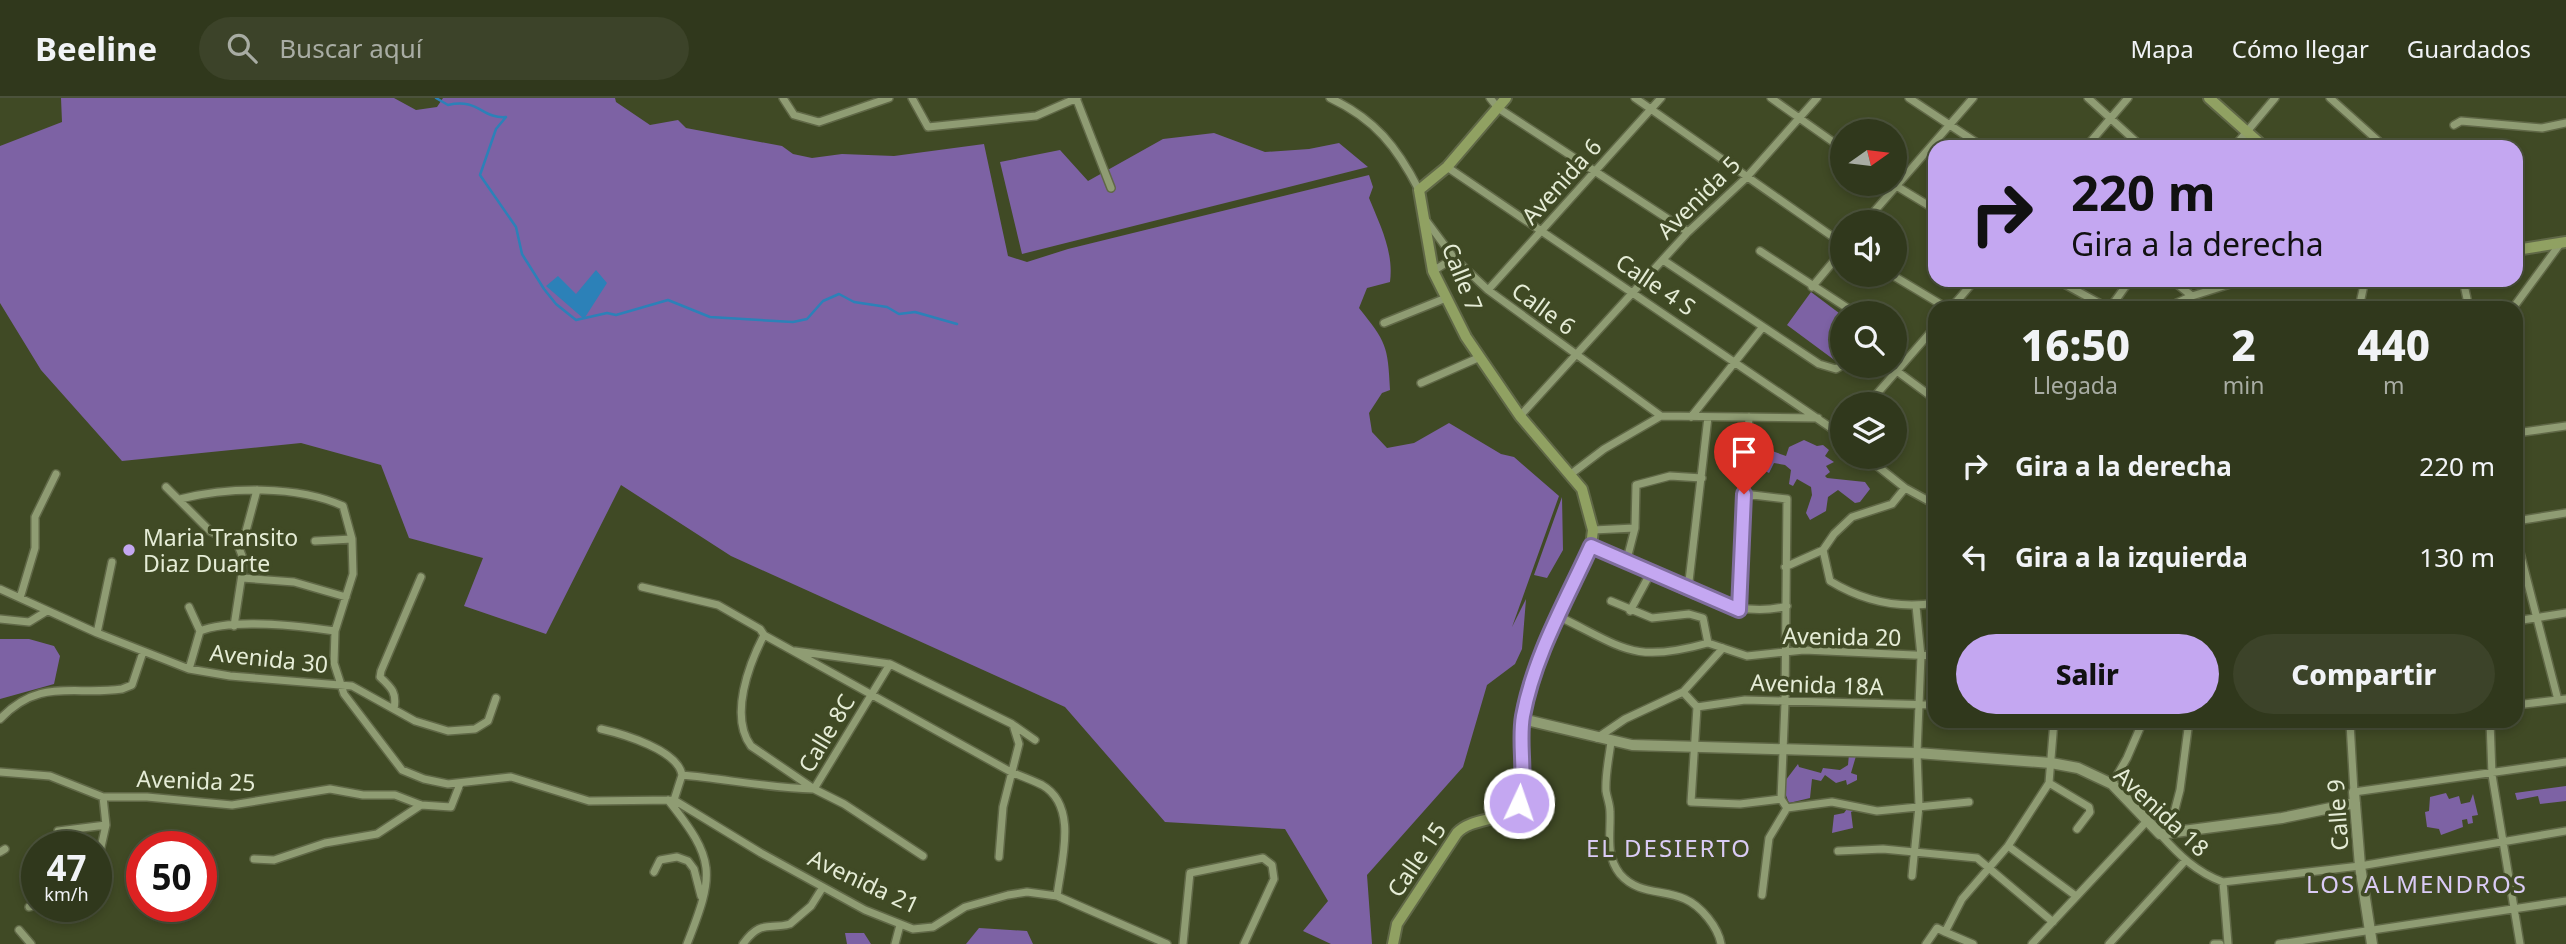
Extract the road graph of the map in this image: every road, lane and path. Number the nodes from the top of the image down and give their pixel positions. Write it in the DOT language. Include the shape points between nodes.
graph roads {
  1 [pos="889,98"];
  2 [pos="912,98"];
  3 [pos="1052,98"];
  4 [pos="1076,98"];
  5 [pos="1331,98"];
  6 [pos="1490,98"];
  7 [pos="1506,98"];
  8 [pos="1635,98"];
  9 [pos="1661,98"];
  10 [pos="1771,98"];
  11 [pos="1817,98"];
  12 [pos="1909,98"];
  13 [pos="1973,98"];
  14 [pos="2088,98"];
  15 [pos="2128,98"];
  16 [pos="2209,98"];
  17 [pos="2275,98"];
  18 [pos="2330,98"];
  19 [pos="784,100"];
  20 [pos="1344,101"];
  21 [pos="1056,107"];
  22 [pos="1498,107"];
  23 [pos="1652,109"];
  24 [pos="1799,118"];
  25 [pos="2110,118"];
  26 [pos="2566,122"];
  27 [pos="1950,125"];
  28 [pos="2454,125"];
  29 [pos="2247,131"];
  30 [pos="1830,140"];
  31 [pos="1936,140"];
  32 [pos="1972,140"];
  33 [pos="2092,140"];
  34 [pos="2134,140"];
  35 [pos="2240,140"];
  36 [pos="2257,140"];
  37 [pos="2376,140"];
  38 [pos="1928,149"];
  39 [pos="1447,167"];
  40 [pos="1908,170"];
  41 [pos="1595,172"];
  42 [pos="1746,178"];
  43 [pos="1111,188"];
  44 [pos="1419,190"];
  45 [pos="1908,193"];
  46 [pos="1885,196"];
  47 [pos="1928,205"];
  48 [pos="1874,210"];
  49 [pos="1421,212"];
  50 [pos="1541,231"];
  51 [pos="1688,232"];
  52 [pos="1830,235"];
  53 [pos="2563,243"];
  54 [pos="2523,249"];
  55 [pos="1760,251"];
  56 [pos="1454,258"];
  57 [pos="1663,260"];
  58 [pos="1830,266"];
  59 [pos="1433,271"];
  60 [pos="1907,284"];
  61 [pos="1812,287"];
  62 [pos="1968,287"];
  63 [pos="2070,287"];
  64 [pos="2179,287"];
  65 [pos="2222,287"];
  66 [pos="1488,290"];
  67 [pos="1634,292"];
  68 [pos="1446,298"];
  69 [pos="2189,298"];
  70 [pos="1835,301"];
  71 [pos="1937,301"];
  72 [pos="1956,301"];
  73 [pos="2096,301"];
  74 [pos="2182,301"];
  75 [pos="2518,301"];
  76 [pos="1384,323"];
  77 [pos="1762,328"];
  78 [pos="1928,334"];
  79 [pos="1576,355"];
  80 [pos="1907,355"];
  81 [pos="1478,358"];
  82 [pos="1736,361"];
  83 [pos="1830,368"];
  84 [pos="1907,378"];
  85 [pos="1421,383"];
  86 [pos="1928,394"];
  87 [pos="1520,416"];
  88 [pos="1661,416"];
  89 [pos="1691,417"];
  90 [pos="1708,417"];
  91 [pos="1749,417"];
  92 [pos="1818,418"];
  93 [pos="1830,426"];
  94 [pos="2566,426"];
  95 [pos="2523,432"];
  96 [pos="1881,469"];
  97 [pos="56,474"];
  98 [pos="1571,474"];
  99 [pos="1702,478"];
  100 [pos="166,487"];
  101 [pos="1905,488"];
  102 [pos="257,491"];
  103 [pos="1744,494"];
  104 [pos="180,499"];
  105 [pos="1928,501"];
  106 [pos="2566,513"];
  107 [pos="2523,520"];
  108 [pos="1635,528"];
  109 [pos="1593,530"];
  110 [pos="246,531"];
  111 [pos="352,539"];
  112 [pos="314,541"];
  113 [pos="1591,546"];
  114 [pos="1823,550"];
  115 [pos="1627,559"];
  116 [pos="112,562"];
  117 [pos="2523,562"];
  118 [pos="1785,567"];
  119 [pos="1650,574"];
  120 [pos="421,577"];
  121 [pos="242,578"];
  122 [pos="642,587"];
  123 [pos="0,589"];
  124 [pos="1688,590"];
  125 [pos="346,597"];
  126 [pos="20,598"];
  127 [pos="1611,601"];
  128 [pos="1928,604"];
  129 [pos="1916,606"];
  130 [pos="189,607"];
  131 [pos="1787,607"];
  132 [pos="1739,610"];
  133 [pos="47,611"];
  134 [pos="1630,611"];
  135 [pos="2566,612"];
  136 [pos="1558,616"];
  137 [pos="2538,617"];
  138 [pos="0,620"];
  139 [pos="2523,620"];
  140 [pos="234,626"];
  141 [pos="200,631"];
  142 [pos="335,631"];
  143 [pos="97,633"];
  144 [pos="763,633"];
  145 [pos="1708,643"];
  146 [pos="1723,648"];
  147 [pos="787,649"];
  148 [pos="143,652"];
  149 [pos="1785,653"];
  150 [pos="1921,656"];
  151 [pos="1928,656"];
  152 [pos="890,664"];
  153 [pos="189,669"];
  154 [pos="340,685"];
  155 [pos="1684,692"];
  156 [pos="870,695"];
  157 [pos="496,698"];
  158 [pos="2562,699"];
  159 [pos="1785,703"];
  160 [pos="1919,704"];
  161 [pos="2523,704"];
  162 [pos="1928,705"];
  163 [pos="1698,707"];
  164 [pos="394,709"];
  165 [pos="0,719"];
  166 [pos="1522,719"];
  167 [pos="1012,724"];
  168 [pos="2054,728"];
  169 [pos="2140,728"];
  170 [pos="2188,728"];
  171 [pos="2350,728"];
  172 [pos="2490,728"];
  173 [pos="601,729"];
  174 [pos="1596,739"];
  175 [pos="1035,740"];
  176 [pos="1612,742"];
  177 [pos="1696,747"];
  178 [pos="1784,747"];
  179 [pos="1917,753"];
  180 [pos="2566,762"];
  181 [pos="2052,763"];
  182 [pos="0,772"];
  183 [pos="1011,772"];
  184 [pos="682,775"];
  185 [pos="2493,775"];
  186 [pos="2049,783"];
  187 [pos="2112,784"];
  188 [pos="460,785"];
  189 [pos="814,789"];
  190 [pos="103,797"];
  191 [pos="2355,797"];
  192 [pos="1781,799"];
  193 [pos="671,800"];
  194 [pos="1969,802"];
  195 [pos="421,805"];
  196 [pos="1919,806"];
  197 [pos="1787,808"];
  198 [pos="2146,822"];
  199 [pos="106,825"];
  200 [pos="2077,829"];
  201 [pos="58,831"];
  202 [pos="105,831"];
  203 [pos="2566,831"];
  204 [pos="2164,833"];
  205 [pos="2504,844"];
  206 [pos="2008,846"];
  207 [pos="1838,851"];
  208 [pos="1915,851"];
  209 [pos="923,856"];
  210 [pos="999,857"];
  211 [pos="254,859"];
  212 [pos="2185,861"];
  213 [pos="2360,866"];
  214 [pos="1991,867"];
  215 [pos="654,872"];
  216 [pos="1912,876"];
  217 [pos="2223,883"];
  218 [pos="823,887"];
  219 [pos="1762,895"];
  220 [pos="1057,896"];
  221 [pos="2076,896"];
  222 [pos="702,900"];
  223 [pos="2566,901"];
  224 [pos="2514,910"];
  225 [pos="2053,922"];
  226 [pos="900,925"];
  227 [pos="19,930"];
  228 [pos="2370,931"];
  229 [pos="1945,932"];
  230 [pos="31,944"];
  231 [pos="687,944"];
  232 [pos="743,944"];
  233 [pos="895,944"];
  234 [pos="1167,944"];
  235 [pos="1183,944"];
  236 [pos="1244,944"];
  237 [pos="1393,944"];
  238 [pos="1721,944"];
  239 [pos="1926,944"];
  240 [pos="1973,944"];
  241 [pos="2032,944"];
  242 [pos="2109,944"];
  243 [pos="2214,944"];
  244 [pos="2220,944"];
  245 [pos="2228,944"];
  246 [pos="2279,944"];
  247 [pos="2372,944"];
  248 [pos="2520,944"];
  1 -- 19 [label="street" via="819,122 794,115"];
  2 -- 21 [label="street" via="928,128 1036,116"];
  3 -- 21 [label="street"];
  4 -- 21 [label="street"];
  4 -- 43 [label="street"];
  5 -- 20 [label="street, Calle 7"];
  6 -- 22 [label="street"];
  7 -- 22 [label="main road"];
  8 -- 23 [label="street"];
  9 -- 23 [label="street, Avenida 6"];
  10 -- 24 [label="street"];
  11 -- 24 [label="street, Avenida 5"];
  12 -- 27 [label="street"];
  13 -- 27 [label="street"];
  14 -- 25 [label="street"];
  15 -- 25 [label="street"];
  16 -- 29 [label="main road"];
  17 -- 29 [label="street"];
  18 -- 37 [label="street"];
  20 -- 44 [label="street, Calle 7" via="1400,153"];
  22 -- 39 [label="main road"];
  22 -- 41 [label="street"];
  23 -- 41 [label="street, Avenida 6"];
  23 -- 42 [label="street"];
  24 -- 30 [label="street"];
  24 -- 42 [label="street, Avenida 5"];
  25 -- 33 [label="street"];
  25 -- 34 [label="street"];
  26 -- 28 [label="street" via="2542,128 2461,121"];
  27 -- 31 [label="street"];
  27 -- 32 [label="street"];
  29 -- 35 [label="street"];
  29 -- 36 [label="main road"];
  38 -- 40 [label="street"];
  39 -- 44 [label="main road"];
  39 -- 50 [label="street, Calle 4 S"];
  41 -- 50 [label="street, Avenida 6"];
  41 -- 51 [label="street"];
  42 -- 51 [label="street, Avenida 5"];
  42 -- 52 [label="street"];
  44 -- 49 [label="main road, Calle 7"];
  45 -- 47 [label="street"];
  46 -- 48 [label="street"];
  49 -- 56 [label="street, Calle 6"];
  49 -- 59 [label="main road, Calle 7"];
  50 -- 66 [label="street, Avenida 6"];
  50 -- 67 [label="street, Calle 4 S"];
  51 -- 57 [label="street, Avenida 5"];
  53 -- 54 [label="main road"];
  53 -- 75 [label="street"];
  55 -- 61 [label="street"];
  56 -- 59 [label="street"];
  56 -- 66 [label="street, Calle 6"];
  57 -- 67 [label="street, Avenida 5"];
  57 -- 77 [label="street"];
  58 -- 61 [label="street"];
  59 -- 68 [label="main road, Calle 7"];
  60 -- 71 [label="street"];
  61 -- 70 [label="street"];
  62 -- 72 [label="street"];
  63 -- 73 [label="street"];
  64 -- 69 [label="street"];
  65 -- 69 [label="street"];
  66 -- 79 [label="street, Calle 6"];
  67 -- 79 [label="street, Avenida 5"];
  67 -- 82 [label="street, Calle 4 S"];
  68 -- 76 [label="street"];
  68 -- 81 [label="main road, Calle 7"];
  69 -- 74 [label="street"];
  77 -- 82 [label="street"];
  77 -- 83 [label="street"];
  78 -- 80 [label="street"];
  79 -- 87 [label="street, Avenida 5"];
  79 -- 88 [label="street, Calle 6"];
  81 -- 85 [label="street"];
  81 -- 87 [label="main road, Calle 7"];
  82 -- 89 [label="street"];
  82 -- 92 [label="street, Calle 4 S"];
  84 -- 86 [label="street"];
  87 -- 98 [label="main road, Calle 7"];
  88 -- 89 [label="street"];
  88 -- 98 [label="street"];
  89 -- 90 [label="street"];
  90 -- 91 [label="street"];
  90 -- 99 [label="street"];
  91 -- 92 [label="street"];
  91 -- 103 [label="street"];
  92 -- 93 [label="street, Calle 4 S"];
  94 -- 95 [label="street"];
  96 -- 101 [label="street"];
  97 -- 126 [label="street" via="34,517 35,548"];
  98 -- 109 [label="main road, Calle 15" via="1586,496"];
  99 -- 108 [label="street" via="1670,476 1636,485"];
  99 -- 124 [label="street"];
  100 -- 104 [label="street"];
  101 -- 105 [label="street"];
  101 -- 114 [label="street" via="1892,504 1852,517"];
  102 -- 104 [label="street" via="212,491"];
  102 -- 110 [label="street"];
  102 -- 111 [label="street" via="328,499 343,506"];
  103 -- 118 [label="street" via="1787,499"];
  103 -- 132 [label="street"];
  104 -- 121 [label="street" via="210,531 238,545"];
  106 -- 107 [label="street"];
  108 -- 109 [label="street"];
  108 -- 115 [label="street"];
  109 -- 113 [label="main road, Calle 15"];
  111 -- 112 [label="street"];
  111 -- 125 [label="street" via="353,574"];
  113 -- 115 [label="street"];
  113 -- 136 [label="main road, Calle 15"];
  114 -- 118 [label="street"];
  114 -- 129 [label="street" via="1830,581 1885,604"];
  115 -- 119 [label="street"];
  116 -- 143 [label="street"];
  117 -- 137 [label="street"];
  118 -- 131 [label="street"];
  119 -- 124 [label="street"];
  119 -- 134 [label="street"];
  120 -- 164 [label="street" via="381,671 380,677 393,689"];
  121 -- 125 [label="street" via="294,582"];
  121 -- 140 [label="street"];
  122 -- 144 [label="street" via="718,605"];
  123 -- 126 [label="street, Avenida 30"];
  124 -- 132 [label="street"];
  125 -- 142 [label="street"];
  126 -- 133 [label="street, Avenida 30"];
  127 -- 134 [label="street"];
  128 -- 129 [label="street"];
  129 -- 150 [label="street"];
  130 -- 141 [label="street"];
  131 -- 132 [label="street"];
  131 -- 149 [label="street"];
  133 -- 138 [label="street" via="29,622"];
  133 -- 143 [label="street, Avenida 30"];
  134 -- 145 [label="street" via="1652,618 1689,614 1703,618"];
  135 -- 137 [label="street"];
  136 -- 145 [label="street" via="1635,653 1674,654"];
  136 -- 166 [label="main road, Calle 15"];
  137 -- 139 [label="street"];
  137 -- 158 [label="street"];
  140 -- 141 [label="street"];
  140 -- 142 [label="street" via="298,625"];
  141 -- 153 [label="street"];
  142 -- 154 [label="street" via="334,663"];
  143 -- 148 [label="street, Avenida 30"];
  144 -- 147 [label="street"];
  144 -- 189 [label="street" via="745,688 742,728 751,746"];
  145 -- 146 [label="street, Avenida 20"];
  146 -- 149 [label="street, Avenida 20" via="1747,656"];
  146 -- 155 [label="street"];
  147 -- 152 [label="street"];
  147 -- 156 [label="street"];
  148 -- 153 [label="street, Avenida 30"];
  148 -- 165 [label="street" via="132,685 103,692 46,692 20,702"];
  149 -- 150 [label="street, Avenida 20"];
  149 -- 159 [label="street"];
  150 -- 151 [label="street, Avenida 20"];
  150 -- 160 [label="street"];
  152 -- 156 [label="street, Calle 8C"];
  152 -- 167 [label="street"];
  153 -- 154 [label="street, Avenida 30"];
  154 -- 164 [label="street" via="352,686"];
  154 -- 188 [label="street, Avenida 30" via="402,770"];
  155 -- 163 [label="street"];
  155 -- 174 [label="street" via="1625,719"];
  156 -- 183 [label="street"];
  156 -- 189 [label="street, Calle 8C"];
  157 -- 164 [label="street" via="488,721 475,729 448,731"];
  158 -- 161 [label="street"];
  159 -- 160 [label="street, Avenida 18A"];
  159 -- 163 [label="street, Avenida 18A" via="1745,700"];
  159 -- 178 [label="street"];
  160 -- 162 [label="street, Avenida 18A"];
  160 -- 179 [label="street"];
  163 -- 177 [label="street"];
  166 -- 174 [label="street, Avenida 18"];
  166 -- 237 [label="main road, Calle 15" via="1519,803 1511,811 1457,832 1397,924"];
  167 -- 175 [label="street"];
  167 -- 183 [label="street" via="1019,744"];
  168 -- 181 [label="street"];
  169 -- 187 [label="street"];
  170 -- 204 [label="street" via="2180,790"];
  171 -- 191 [label="street, Calle 9"];
  172 -- 185 [label="street"];
  173 -- 184 [label="street" via="669,755"];
  174 -- 176 [label="street, Avenida 18"];
  176 -- 177 [label="street, Avenida 18"];
  176 -- 238 [label="street" via="1606,783 1611,814 1608,837 1620,874 1652,893 1688,900 1714,927"];
  177 -- 178 [label="street, Avenida 18"];
  177 -- 192 [label="street" via="1691,802 1740,804"];
  178 -- 179 [label="street, Avenida 18"];
  178 -- 192 [label="street"];
  179 -- 181 [label="street, Avenida 18"];
  179 -- 196 [label="street"];
  180 -- 185 [label="street"];
  181 -- 186 [label="street"];
  181 -- 187 [label="street, Avenida 18" via="2078,768"];
  182 -- 190 [label="street, Avenida 25" via="50,776"];
  183 -- 210 [label="street"];
  183 -- 220 [label="street" via="1043,786 1057,799 1065,822"];
  184 -- 189 [label="street" via="778,789"];
  184 -- 193 [label="street"];
  185 -- 191 [label="street"];
  185 -- 205 [label="street"];
  186 -- 200 [label="street" via="2089,807"];
  186 -- 206 [label="street"];
  187 -- 198 [label="street, Avenida 18"];
  188 -- 193 [label="street, Avenida 30" via="511,777 589,801"];
  188 -- 195 [label="street, Avenida 25" via="451,807"];
  189 -- 209 [label="street"];
  190 -- 195 [label="street, Avenida 25" via="232,805 330,789 394,795"];
  190 -- 199 [label="street"];
  191 -- 204 [label="street" via="2282,818"];
  191 -- 213 [label="street, Calle 9"];
  192 -- 197 [label="street"];
  193 -- 218 [label="street, Avenida 21"];
  193 -- 222 [label="street" via="706,857"];
  194 -- 196 [label="street"];
  195 -- 211 [label="street" via="377,834 325,843 274,860"];
  196 -- 197 [label="street" via="1871,810 1832,802"];
  196 -- 208 [label="street"];
  197 -- 219 [label="street" via="1769,838"];
  198 -- 204 [label="street, Avenida 18"];
  198 -- 221 [label="street"];
  199 -- 201 [label="street"];
  199 -- 202 [label="street"];
  203 -- 205 [label="street"];
  204 -- 212 [label="street, Avenida 18"];
  205 -- 213 [label="street"];
  205 -- 224 [label="street"];
  206 -- 214 [label="street"];
  206 -- 221 [label="street"];
  207 -- 208 [label="street"];
  208 -- 214 [label="street" via="1976,858"];
  208 -- 216 [label="street"];
  212 -- 217 [label="street, Avenida 18"];
  212 -- 242 [label="street"];
  213 -- 217 [label="street"];
  213 -- 228 [label="street, Calle 9"];
  214 -- 225 [label="street"];
  214 -- 229 [label="street" via="1962,899"];
  215 -- 222 [label="street" via="660,860 668,857 688,861"];
  217 -- 245 [label="street"];
  218 -- 226 [label="street, Avenida 21"];
  218 -- 232 [label="street" via="811,906 790,924 760,928"];
  220 -- 226 [label="street, Avenida 21" via="1008,895 965,907 923,930"];
  220 -- 234 [label="street, Avenida 21"];
  221 -- 225 [label="street"];
  222 -- 231 [label="street"];
  223 -- 224 [label="street"];
  224 -- 228 [label="street"];
  224 -- 248 [label="street"];
  225 -- 241 [label="street"];
  226 -- 233 [label="street"];
  227 -- 230 [label="street"];
  228 -- 246 [label="street"];
  228 -- 247 [label="street, Calle 9"];
  229 -- 239 [label="street" via="1937,928"];
  229 -- 240 [label="street"];
  235 -- 236 [label="street" via="1192,871 1263,858 1273,869 1274,879"];
  243 -- 244 [label="street"];
}
